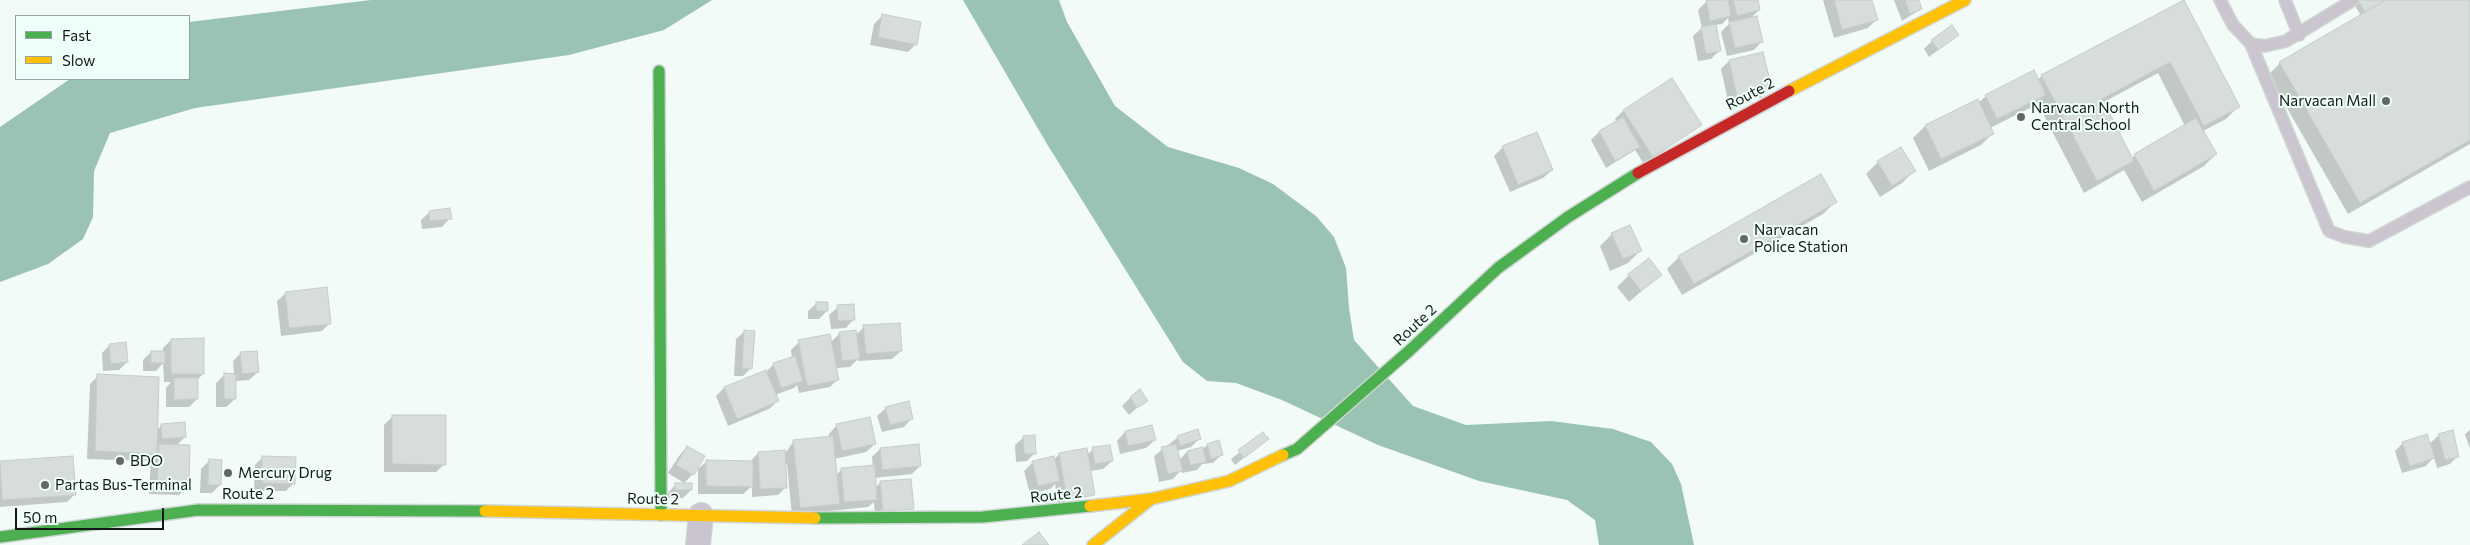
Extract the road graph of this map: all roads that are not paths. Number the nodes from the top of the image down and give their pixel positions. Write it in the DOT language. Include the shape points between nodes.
graph roads {
  1 [pos="1966,0"];
  2 [pos="2220,0"];
  3 [pos="2285,0"];
  4 [pos="2346,2"];
  5 [pos="2299,35"];
  6 [pos="2251,44"];
  7 [pos="659,71"];
  8 [pos="2470,187"];
  9 [pos="1151,499"];
  10 [pos="661,514"];
  11 [pos="701,515"];
  12 [pos="0,537"];
  13 [pos="18,539"];
  14 [pos="698,545"];
  15 [pos="1092,545"];
  1 -- 9 [label="main road, Route 2" via="1747,112 1635,174 1568,217 1498,268 1297,449 1229,481"];
  2 -- 6 [label="lane" via="2233,25"];
  3 -- 5 [label="lane"];
  4 -- 5 [label="lane"];
  5 -- 6 [label="lane" via="2286,42 2265,46"];
  6 -- 8 [label="lane" via="2329,232 2370,241"];
  7 -- 10 [label="main road"];
  9 -- 11 [label="main road, Route 2" via="983,517"];
  9 -- 15 [label="main road"];
  10 -- 11 [label="main road, Route 2"];
  10 -- 13 [label="main road, Route 2" via="398,508 198,510"];
  11 -- 14 [label="street"];
  12 -- 13 [label="main road, Route 2"];
}
